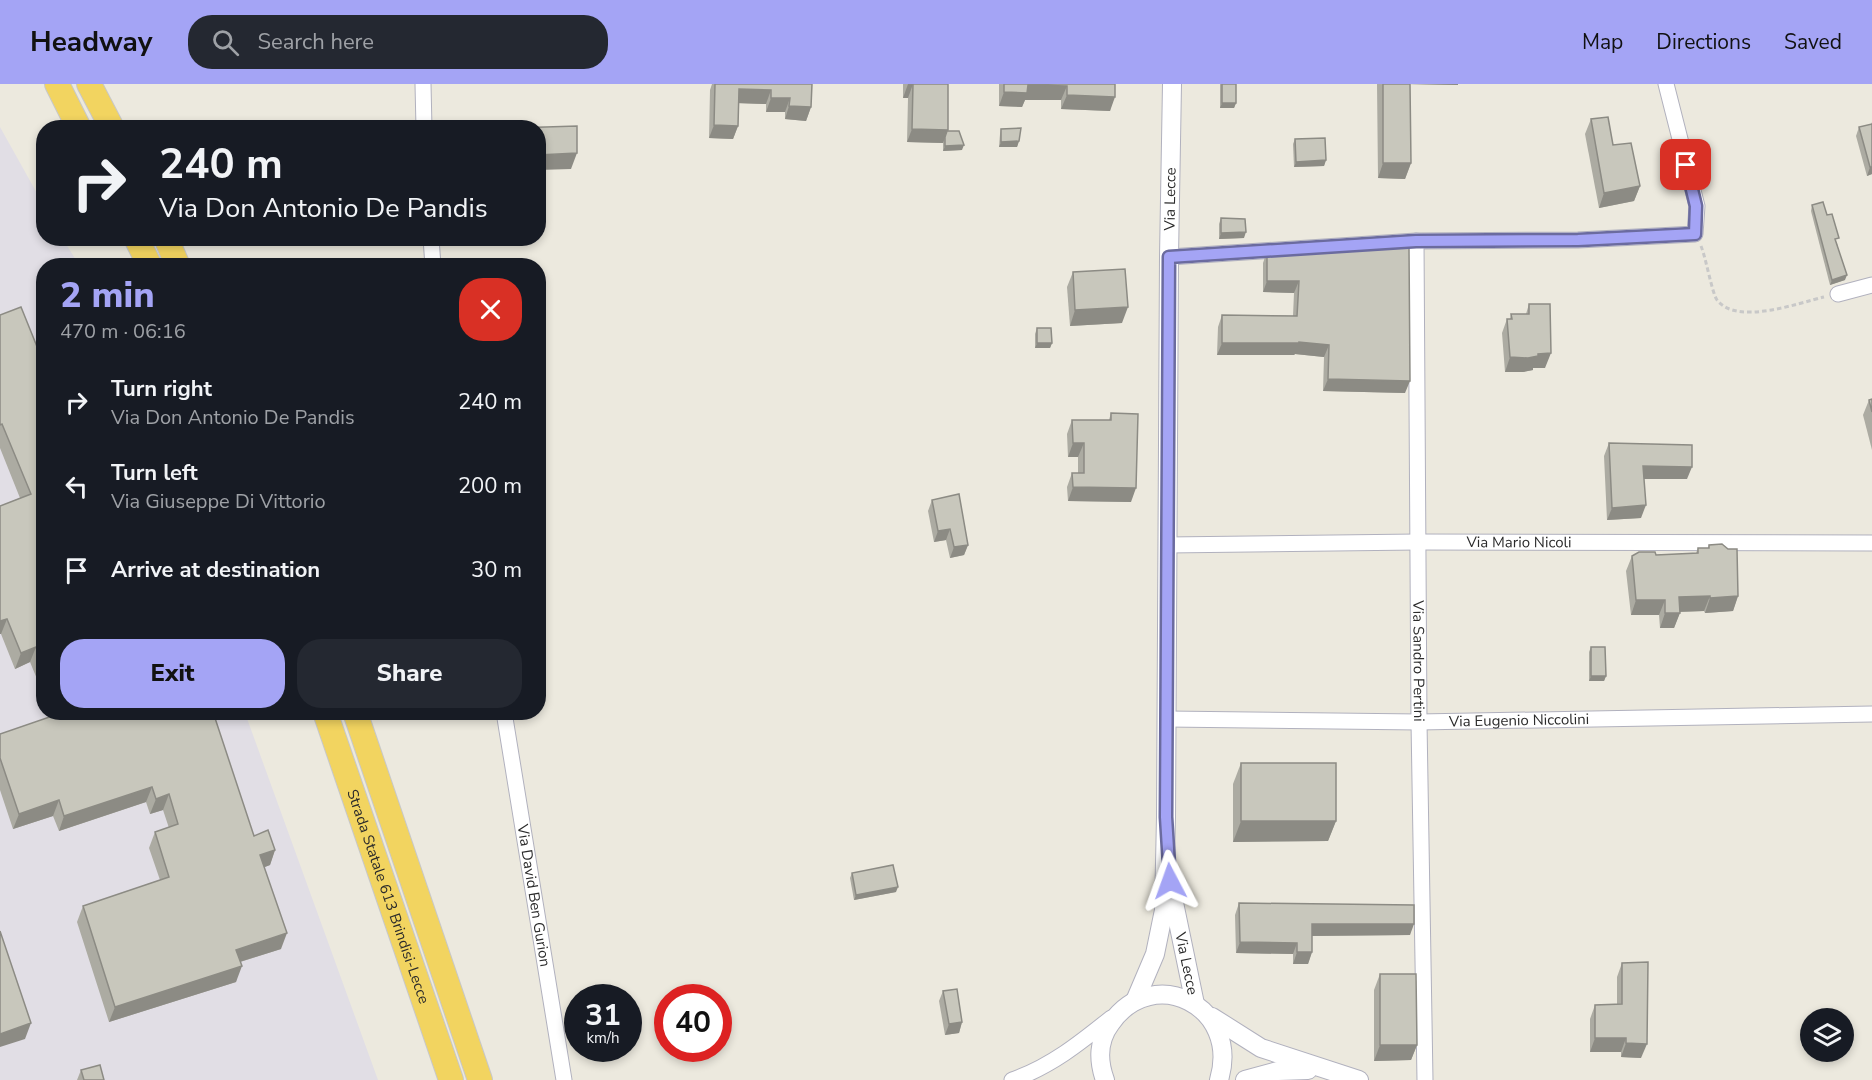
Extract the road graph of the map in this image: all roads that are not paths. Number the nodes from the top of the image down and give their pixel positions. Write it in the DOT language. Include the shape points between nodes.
graph roads {
  1 [pos="57,84"];
  2 [pos="89,84"];
  3 [pos="423,84"];
  4 [pos="1172,84"];
  5 [pos="1666,84"];
  6 [pos="75,120"];
  7 [pos="108,120"];
  8 [pos="424,120"];
  9 [pos="1416,241"];
  10 [pos="1169,257"];
  11 [pos="1872,285"];
  12 [pos="1838,294"];
  13 [pos="1418,542"];
  14 [pos="1872,543"];
  15 [pos="1167,545"];
  16 [pos="1872,714"];
  17 [pos="1167,719"];
  18 [pos="328,720"];
  19 [pos="358,720"];
  20 [pos="505,720"];
  21 [pos="1419,722"];
  22 [pos="1166,817"];
  23 [pos="1135,1000"];
  24 [pos="1202,1010"];
  25 [pos="1118,1013"];
  26 [pos="1355,1079"];
  27 [pos="451,1080"];
  28 [pos="480,1080"];
  29 [pos="564,1080"];
  30 [pos="1012,1080"];
  31 [pos="1105,1080"];
  32 [pos="1220,1080"];
  33 [pos="1245,1080"];
  34 [pos="1425,1080"];
  1 -- 6 [label="highway"];
  2 -- 7 [label="highway"];
  3 -- 8 [label="street"];
  4 -- 10 [label="street, Via Lecce"];
  5 -- 9 [label="street" via="1696,206 1695,234 1578,240"];
  9 -- 10 [label="street"];
  9 -- 13 [label="street, Via Sandro Pertini"];
  10 -- 15 [label="street, Via Lecce"];
  11 -- 12 [label="street"];
  13 -- 14 [label="street, Via Mario Nicoli"];
  13 -- 15 [label="street, Via Mario Nicoli"];
  13 -- 21 [label="street, Via Sandro Pertini"];
  15 -- 17 [label="street, Via Lecce"];
  16 -- 21 [label="street, Via Eugenio Niccolini"];
  17 -- 21 [label="street, Via Eugenio Niccolini"];
  17 -- 22 [label="street, Via Lecce"];
  18 -- 27 [label="highway, Strada Statale 613 Brindisi-Lecce"];
  19 -- 28 [label="highway, Strada Statale 613 Brindisi-Lecce"];
  20 -- 29 [label="street, Via David Ben Gurion"];
  21 -- 34 [label="street, Via Sandro Pertini"];
  22 -- 23 [label="street, Via Lecce" via="1164,910 1152,962"];
  22 -- 24 [label="street, Via Lecce" via="1175,916"];
  23 -- 24 [label="street" via="1155,995 1176,996"];
  23 -- 25 [label="street"];
  24 -- 26 [label="street" via="1261,1048"];
  24 -- 32 [label="street, Via Lecce" via="1218,1030 1224,1047"];
  25 -- 30 [label="street" via="1044,1066"];
  25 -- 31 [label="street" via="1106,1029 1100,1048"];
  26 -- 33 [label="street" via="1303,1070 1278,1071"];
}
